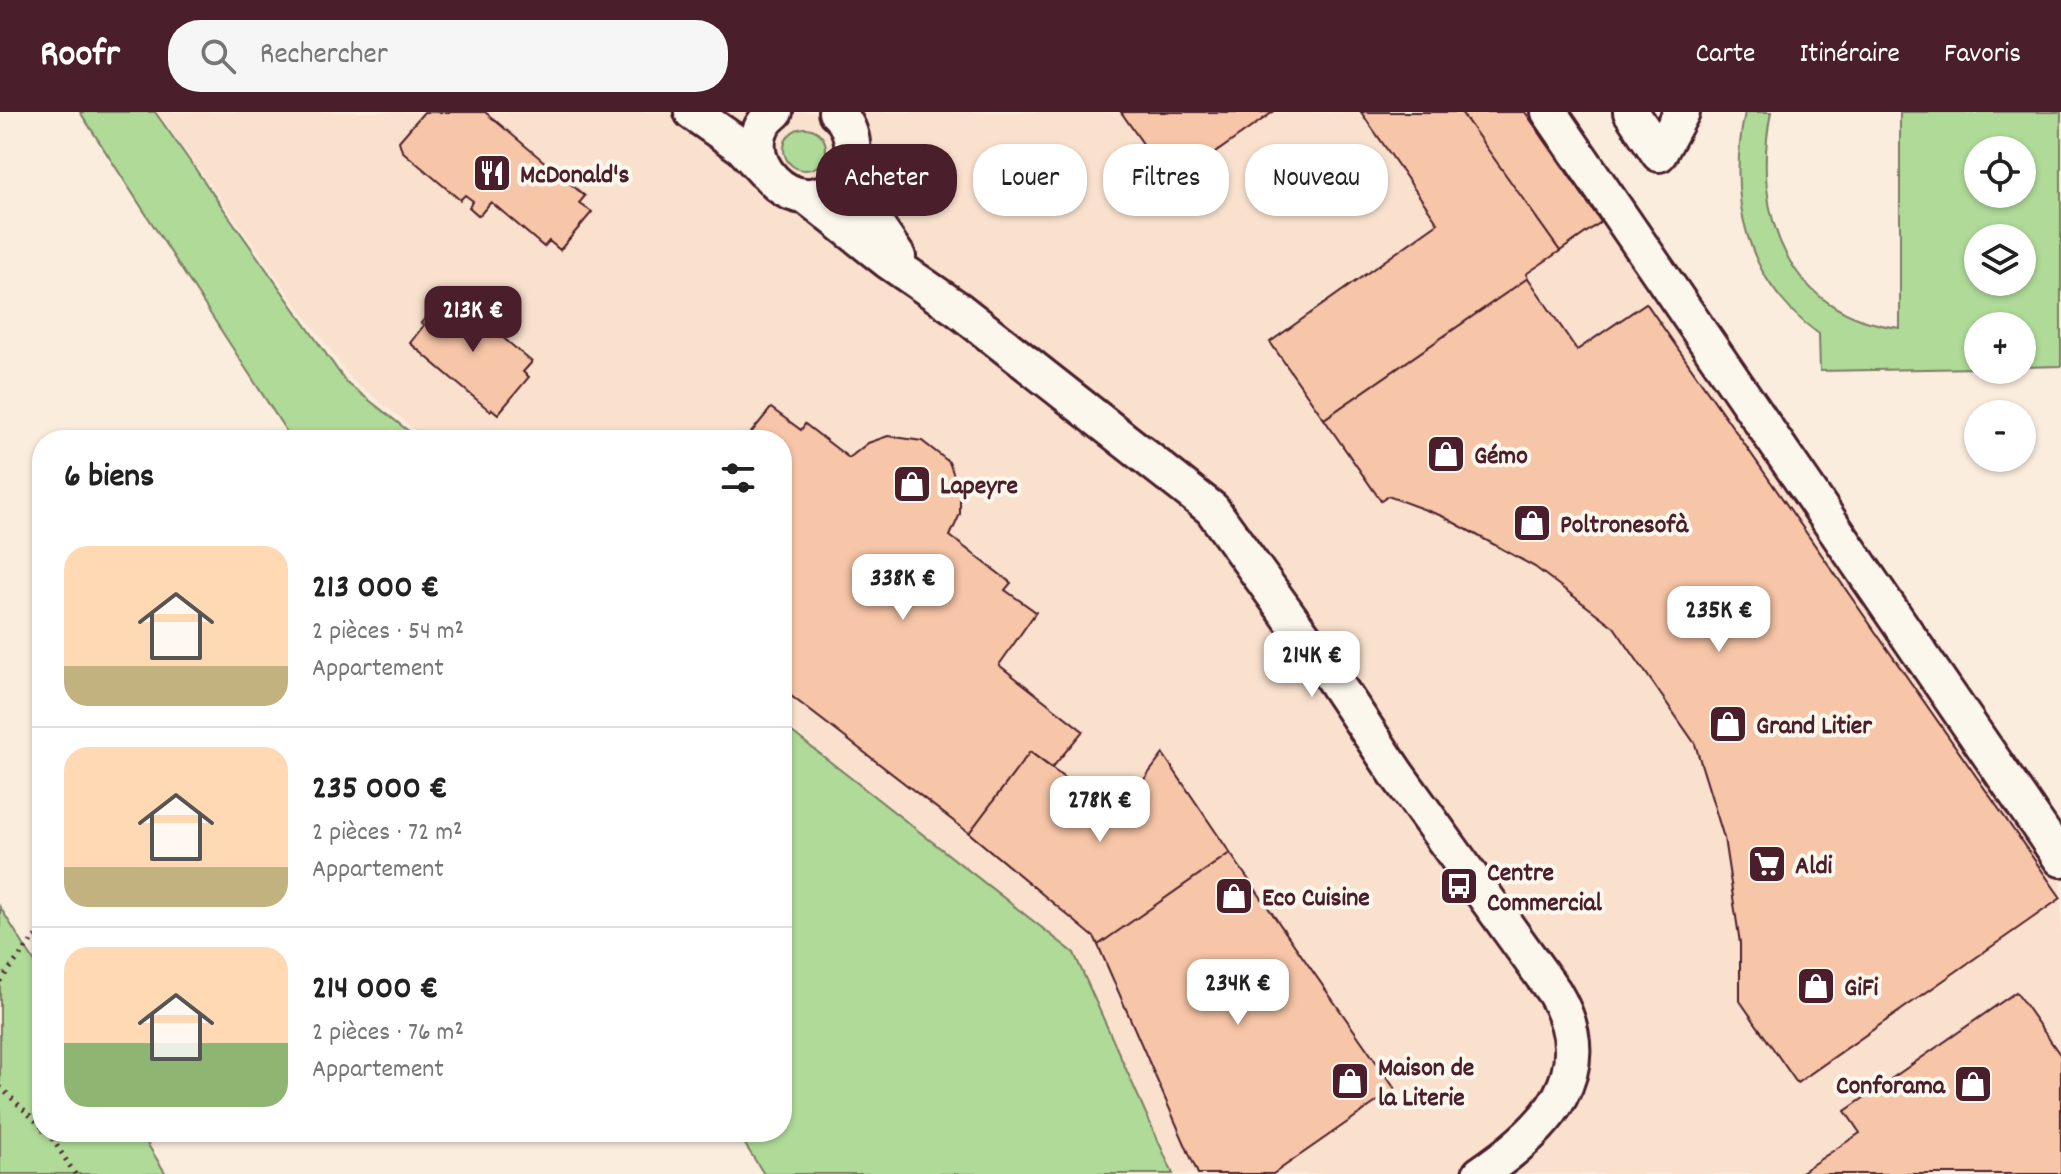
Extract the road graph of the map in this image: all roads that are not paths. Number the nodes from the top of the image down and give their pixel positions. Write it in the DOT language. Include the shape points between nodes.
graph roads {
  1 [pos="692,112"];
  2 [pos="836,112"];
  3 [pos="1549,112"];
  4 [pos="1631,112"];
  5 [pos="1682,112"];
  6 [pos="766,113"];
  7 [pos="853,144"];
  8 [pos="764,171"];
  9 [pos="816,194"];
  10 [pos="806,196"];
  11 [pos="873,216"];
  12 [pos="931,292"];
  13 [pos="2061,859"];
  14 [pos="1480,1174"];
  1 -- 8 [label="street" via="742,147"];
  2 -- 7 [label="street"];
  3 -- 13 [label="street"];
  4 -- 5 [label="street" via="1659,154"];
  6 -- 8 [label="street" via="758,143"];
  8 -- 10 [label="street" via="781,190"];
  9 -- 10 [label="street"];
  10 -- 12 [label="street"];
  11 -- 12 [label="street"];
  12 -- 14 [label="street" via="1212,509 1554,992 1571,1036 1568,1082 1546,1121"];
}
